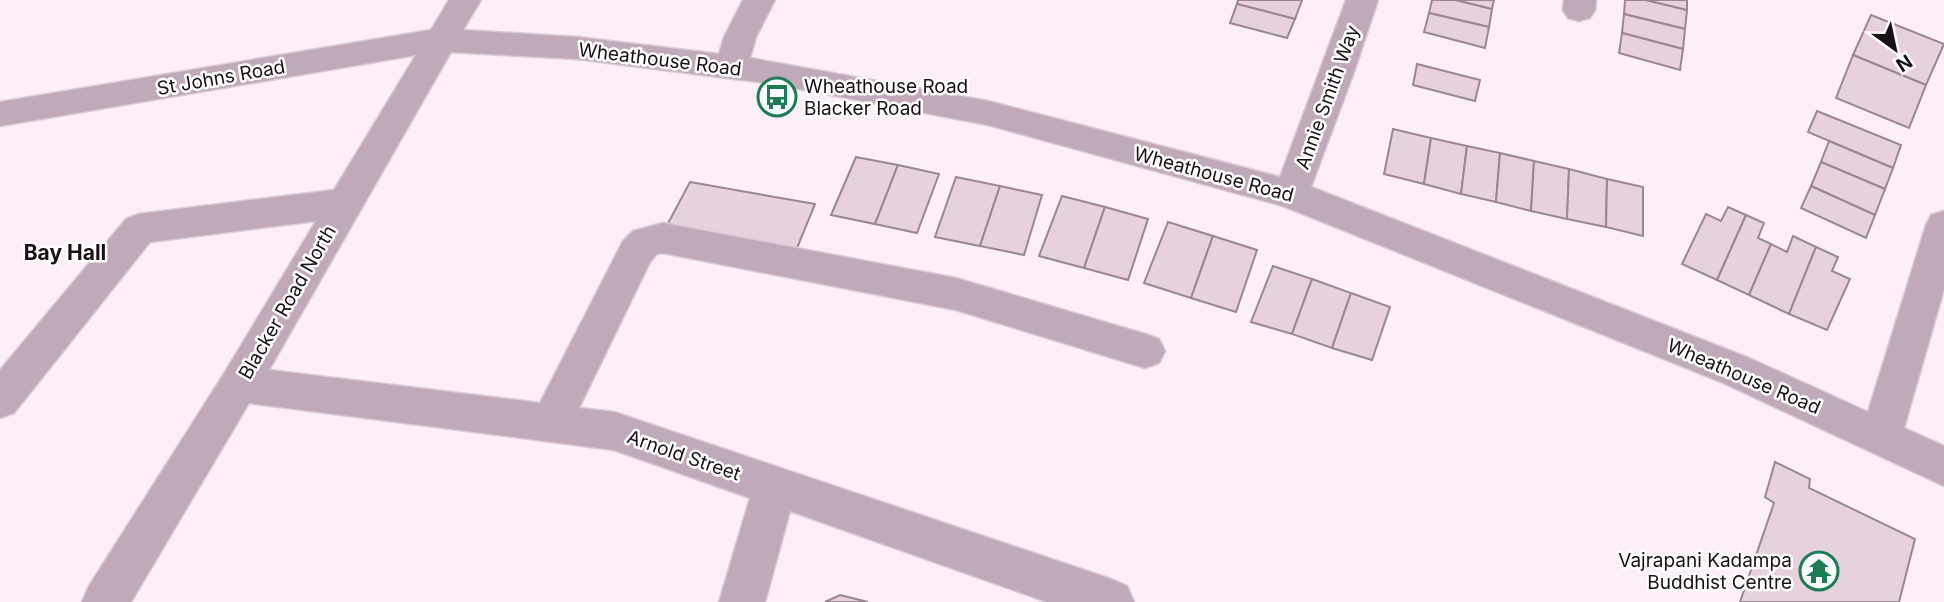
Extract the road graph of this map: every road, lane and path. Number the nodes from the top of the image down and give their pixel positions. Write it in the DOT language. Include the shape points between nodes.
graph roads {
  1 [pos="464,0"];
  2 [pos="760,0"];
  3 [pos="1362,0"];
  4 [pos="441,40"];
  5 [pos="731,67"];
  6 [pos="0,114"];
  7 [pos="1291,194"];
  8 [pos="345,203"];
  9 [pos="1944,225"];
  10 [pos="1146,351"];
  11 [pos="239,384"];
  12 [pos="0,400"];
  13 [pos="551,423"];
  14 [pos="1881,437"];
  15 [pos="1944,467"];
  16 [pos="775,486"];
  17 [pos="105,602"];
  18 [pos="742,602"];
  19 [pos="1111,602"];
  1 -- 4 [label="street, Blacker Road North"];
  2 -- 5 [label="street" via="740,37"];
  3 -- 7 [label="street, Annie Smith Way"];
  4 -- 5 [label="street, Wheathouse Road" via="577,48"];
  4 -- 6 [label="street, St Johns Road"];
  4 -- 8 [label="street, Blacker Road North"];
  5 -- 7 [label="street, Wheathouse Road" via="988,113"];
  7 -- 14 [label="street, Wheathouse Road" via="1735,370"];
  8 -- 11 [label="street, Blacker Road North"];
  8 -- 12 [label="street" via="139,229"];
  9 -- 14 [label="street"];
  10 -- 13 [label="street" via="956,293 663,238 646,241 636,252"];
  11 -- 13 [label="street, Arnold Street"];
  11 -- 17 [label="street, Blacker Road North"];
  13 -- 16 [label="street, Arnold Street" via="614,431"];
  14 -- 15 [label="street, Wheathouse Road"];
  16 -- 18 [label="street"];
  16 -- 19 [label="street, Arnold Street"];
}
